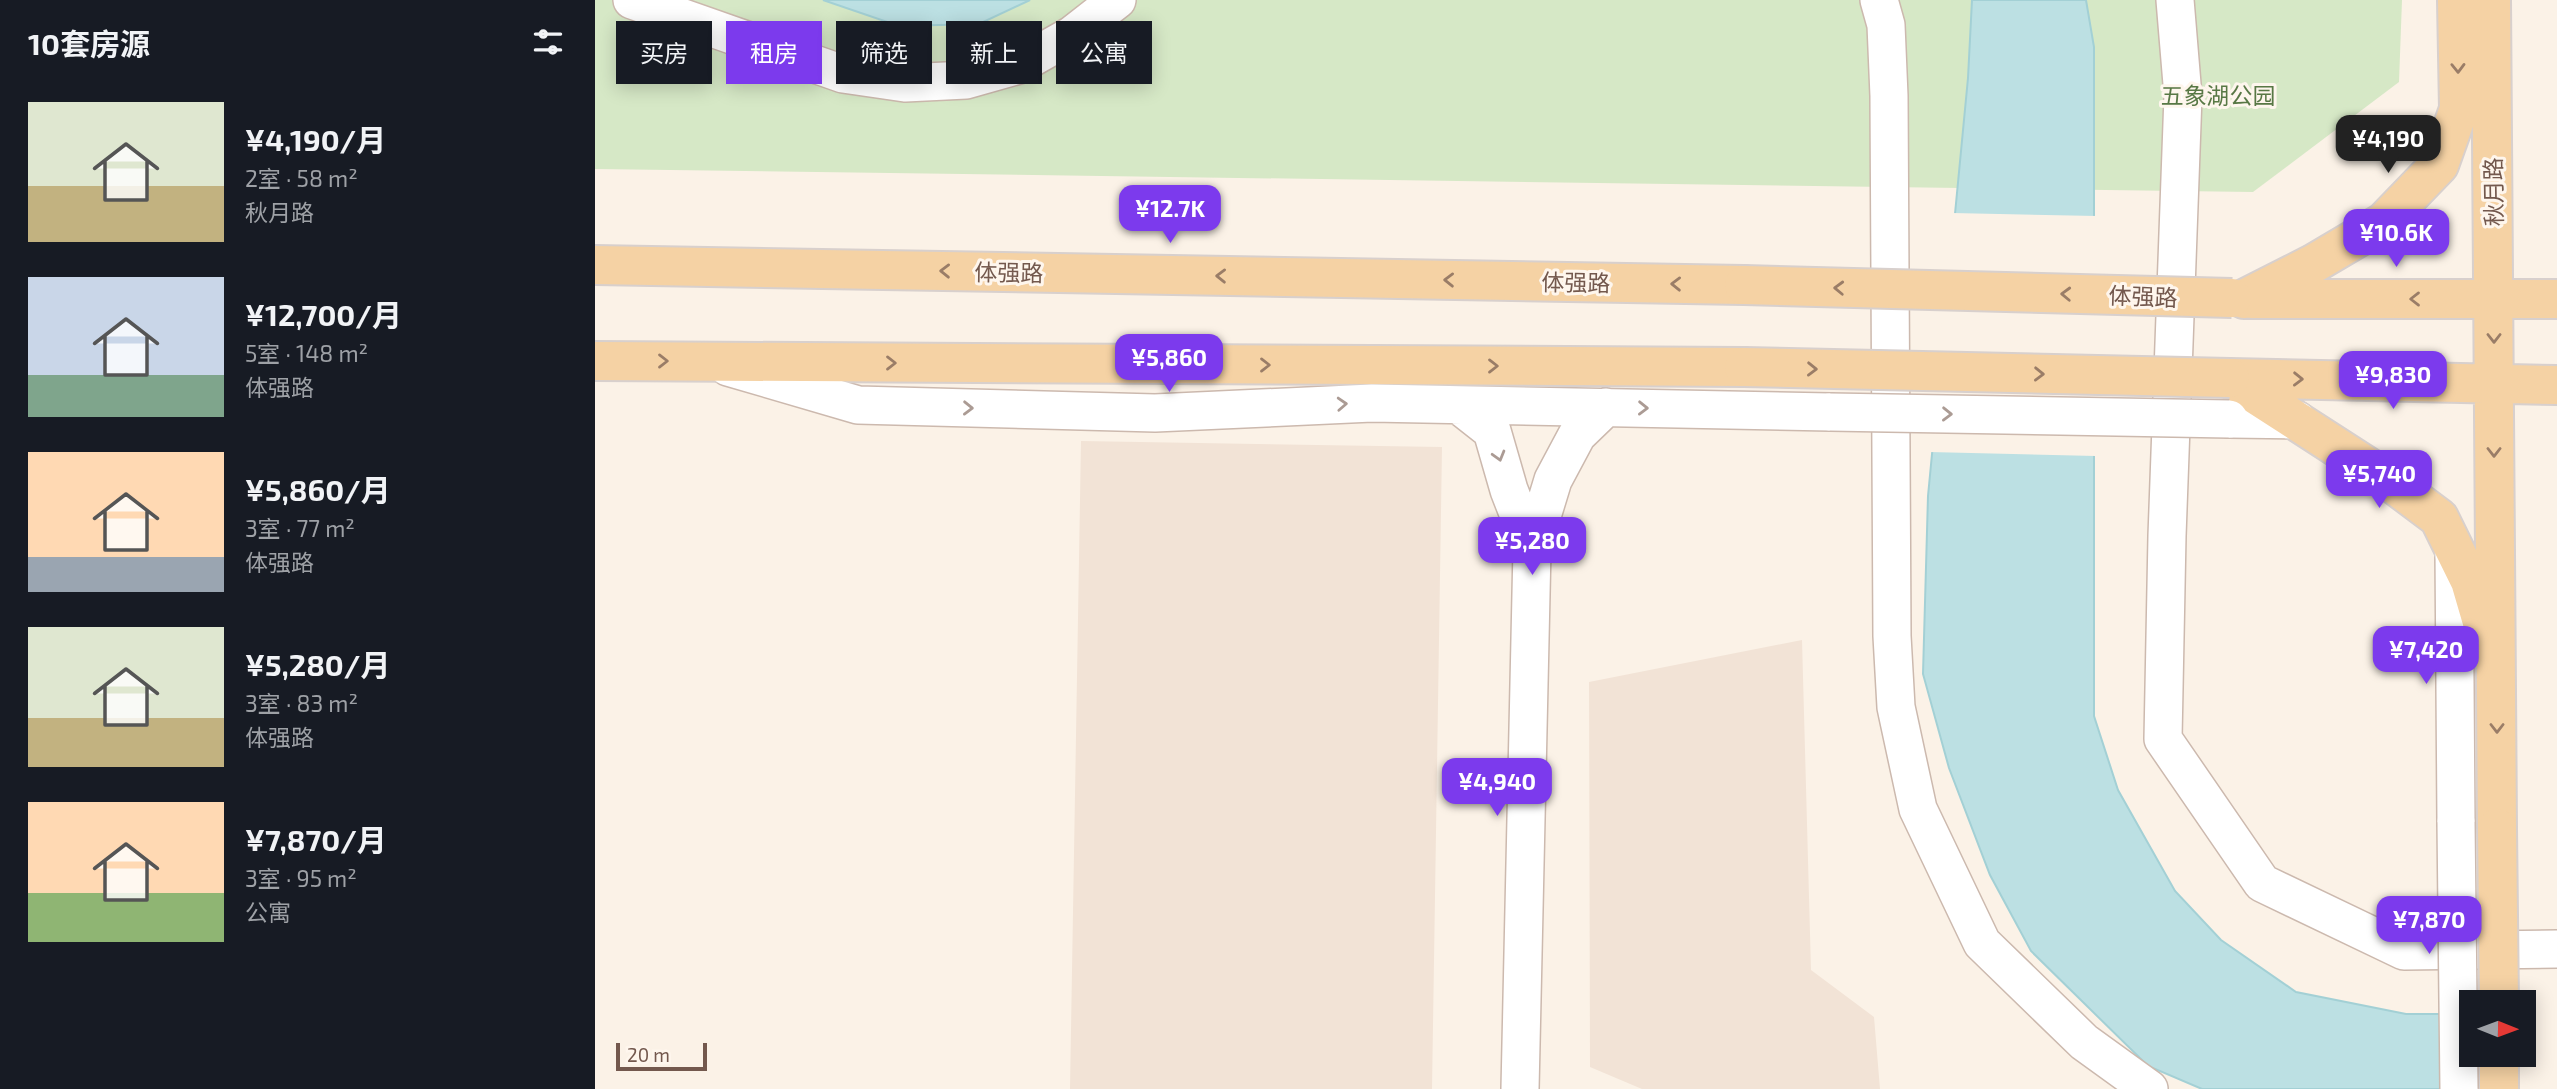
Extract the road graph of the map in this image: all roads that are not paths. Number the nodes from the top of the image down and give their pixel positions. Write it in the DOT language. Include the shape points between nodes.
graph roads {
  1 [pos="632,0"];
  2 [pos="1117,0"];
  3 [pos="1879,0"];
  4 [pos="2175,0"];
  5 [pos="2456,0"];
  6 [pos="2491,0"];
  7 [pos="595,265"];
  8 [pos="2238,299"];
  9 [pos="2494,299"];
  10 [pos="2557,299"];
  11 [pos="595,361"];
  12 [pos="710,362"];
  13 [pos="2230,378"];
  14 [pos="2494,383"];
  15 [pos="2557,385"];
  16 [pos="1459,405"];
  17 [pos="1606,407"];
  18 [pos="2297,420"];
  19 [pos="1532,549"];
  20 [pos="2453,549"];
  21 [pos="2496,670"];
  22 [pos="2557,949"];
  23 [pos="2499,990"];
  24 [pos="2499,1068"];
  25 [pos="1520,1089"];
  26 [pos="2149,1089"];
  27 [pos="2459,1089"];
  28 [pos="2500,1089"];
  1 -- 2 [label="street" via="843,74 905,83 966,79 1020,65 1072,35"];
  3 -- 26 [label="street" via="1886,26 1889,96 1892,636 1896,707 1918,809 1982,943 2084,1042"];
  4 -- 22 [label="street" via="2183,96 2163,739 2262,883 2405,951"];
  5 -- 8 [label="main road, one-way" via="2459,109 2439,164 2384,222 2313,264"];
  6 -- 9 [label="main road, 秋月路"];
  8 -- 7 [label="main road, 体强路, one-way, bridge" via="1745,285"];
  9 -- 8 [label="main road, 体强路, one-way"];
  9 -- 10 [label="main road, 体强路"];
  9 -- 14 [label="main road, 秋月路, one-way"];
  11 -- 12 [label="main road, one-way"];
  12 -- 13 [label="main road, one-way, bridge" via="1744,367"];
  12 -- 16 [label="street, one-way" via="858,405 1155,413 1372,403"];
  13 -- 14 [label="main road, one-way"];
  13 -- 18 [label="main road"];
  14 -- 15 [label="main road"];
  14 -- 21 [label="main road, 秋月路, one-way"];
  16 -- 17 [label="street"];
  16 -- 19 [label="street, one-way" via="1492,431"];
  17 -- 18 [label="street, one-way, bridge"];
  17 -- 19 [label="street" via="1577,435 1553,480"];
  18 -- 20 [label="main road" via="2439,518"];
  19 -- 25 [label="street"];
  20 -- 21 [label="main road" via="2470,581"];
  20 -- 27 [label="street, bridge"];
  21 -- 23 [label="main road, 秋月路, one-way, bridge"];
  24 -- 28 [label="main road"];
}
